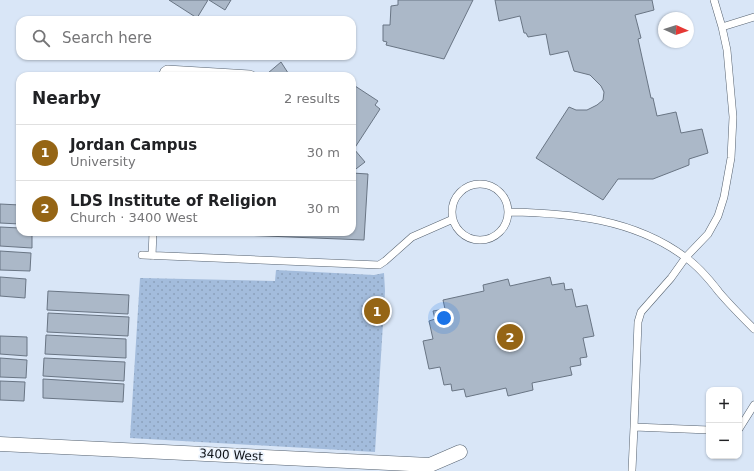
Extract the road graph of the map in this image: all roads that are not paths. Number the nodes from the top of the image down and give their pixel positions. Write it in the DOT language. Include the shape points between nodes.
graph roads {
  1 [pos="714,0"];
  2 [pos="754,17"];
  3 [pos="722,27"];
  4 [pos="164,72"];
  5 [pos="217,72"];
  6 [pos="509,212"];
  7 [pos="453,219"];
  8 [pos="154,236"];
  9 [pos="142,255"];
  10 [pos="152,256"];
  11 [pos="686,257"];
  12 [pos="754,330"];
  13 [pos="754,405"];
  14 [pos="742,425"];
  15 [pos="634,427"];
  16 [pos="706,430"];
  17 [pos="0,444"];
  18 [pos="460,452"];
  19 [pos="632,470"];
  1 -- 3 [label="lane"];
  2 -- 3 [label="lane"];
  3 -- 11 [label="lane" via="733,117 729,166 718,216 708,234"];
  4 -- 5 [label="lane" via="167,69"];
  6 -- 7 [label="lane" via="503,229 488,239 480,240 463,234"];
  6 -- 7 [label="lane" via="502,194 486,184 477,184 467,186 454,200"];
  6 -- 11 [label="lane" via="575,215 600,220 643,234"];
  7 -- 10 [label="lane" via="412,237 379,265"];
  8 -- 10 [label="lane"];
  9 -- 10 [label="lane"];
  11 -- 12 [label="lane"];
  11 -- 15 [label="lane" via="641,312 638,322"];
  13 -- 14 [label="lane"];
  15 -- 16 [label="lane"];
  15 -- 19 [label="lane"];
  17 -- 18 [label="street, 3400 West" via="430,465"];
}
